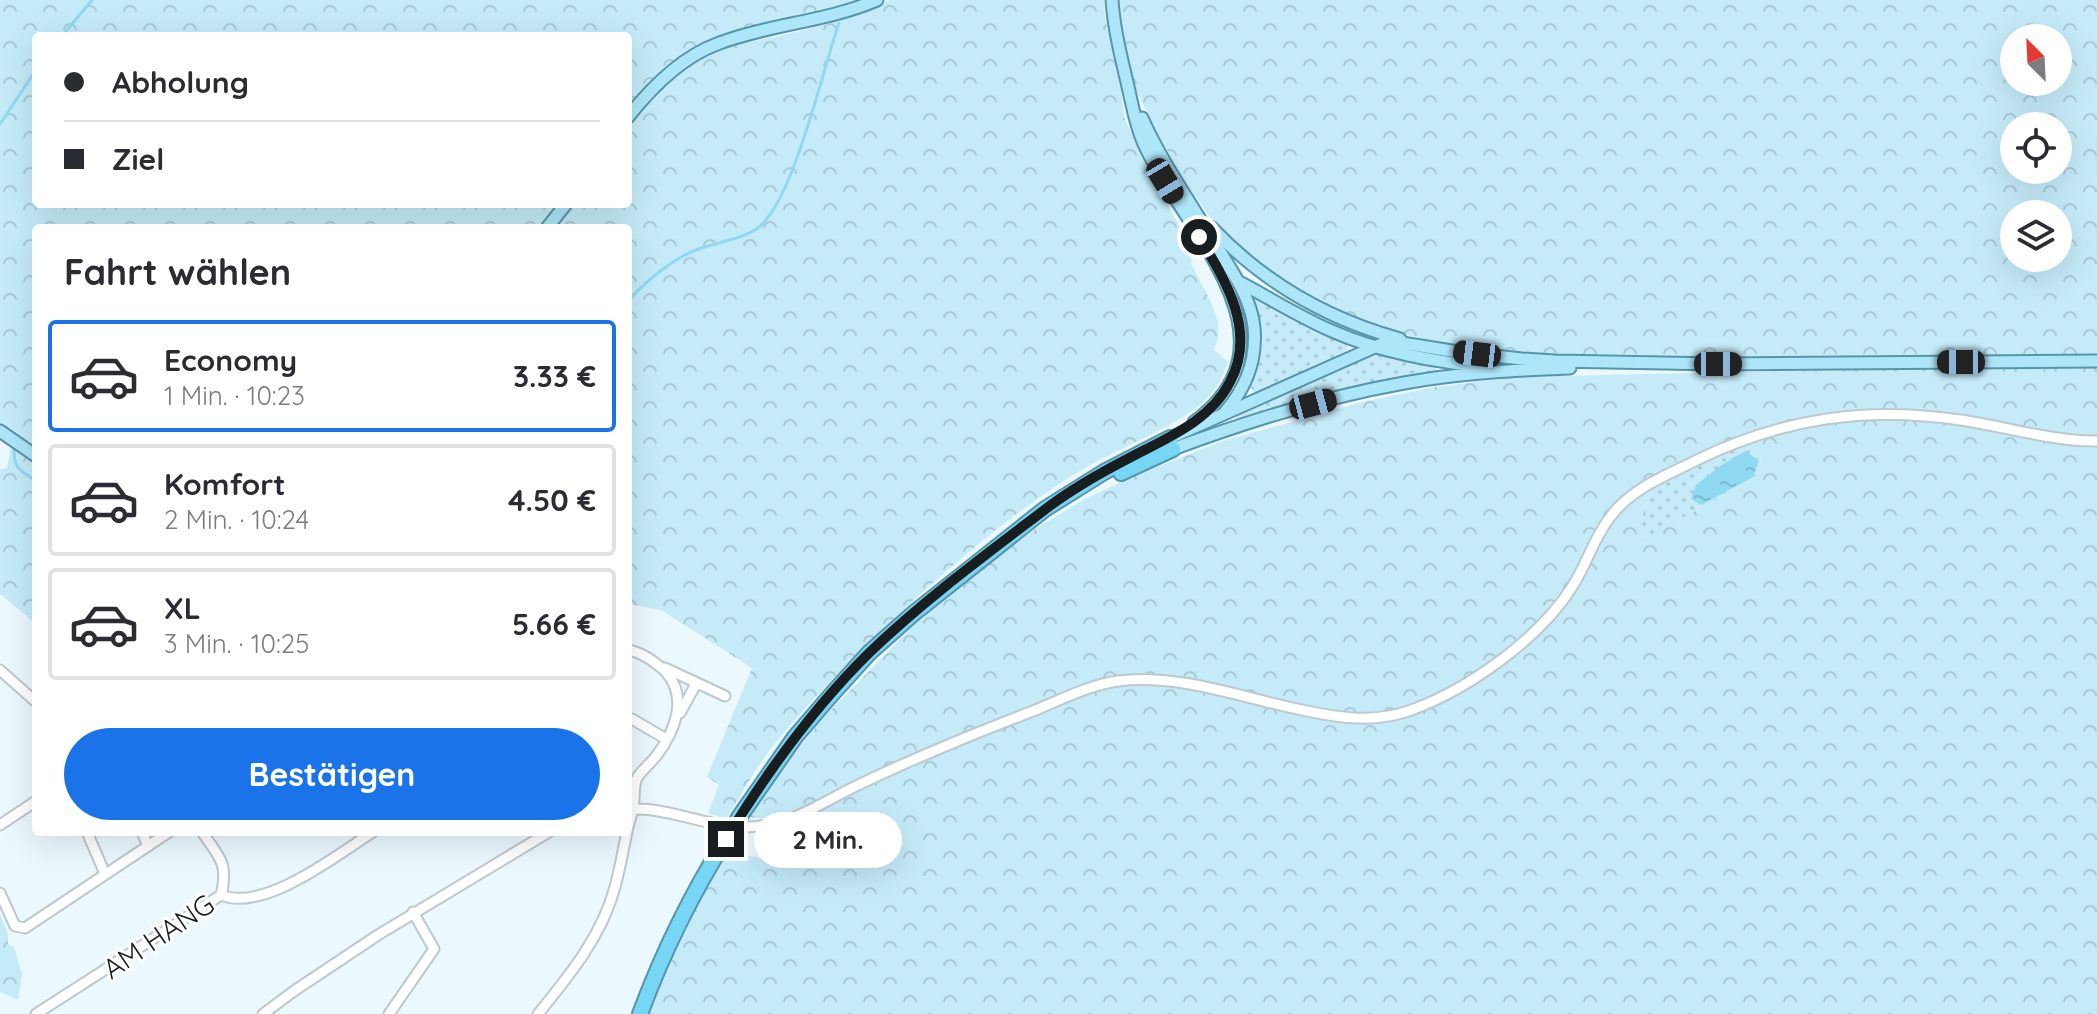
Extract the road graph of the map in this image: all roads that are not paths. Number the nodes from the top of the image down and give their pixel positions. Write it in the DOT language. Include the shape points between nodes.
graph roads {
  1 [pos="877,0"];
  2 [pos="1112,0"];
  3 [pos="1129,90"];
  4 [pos="632,112"];
  5 [pos="563,208"];
  6 [pos="1195,209"];
  7 [pos="550,224"];
  8 [pos="1212,257"];
  9 [pos="1238,281"];
  10 [pos="1424,346"];
  11 [pos="1373,347"];
  12 [pos="2097,361"];
  13 [pos="1718,364"];
  14 [pos="1511,371"];
  15 [pos="1223,415"];
  16 [pos="0,431"];
  17 [pos="2097,441"];
  18 [pos="1171,444"];
  19 [pos="32,453"];
  20 [pos="632,650"];
  21 [pos="659,665"];
  22 [pos="0,670"];
  23 [pos="696,684"];
  24 [pos="725,696"];
  25 [pos="32,698"];
  26 [pos="632,719"];
  27 [pos="677,720"];
  28 [pos="666,739"];
  29 [pos="632,782"];
  30 [pos="32,804"];
  31 [pos="632,809"];
  32 [pos="0,825"];
  33 [pos="89,836"];
  34 [pos="144,836"];
  35 [pos="163,836"];
  36 [pos="205,836"];
  37 [pos="367,836"];
  38 [pos="542,836"];
  39 [pos="626,836"];
  40 [pos="148,846"];
  41 [pos="105,874"];
  42 [pos="0,893"];
  43 [pos="221,895"];
  44 [pos="413,912"];
  45 [pos="270,1012"];
  46 [pos="36,1014"];
  47 [pos="389,1014"];
  48 [pos="538,1014"];
  49 [pos="640,1014"];
  1 -- 4 [label="main road" via="708,48 658,83"];
  2 -- 3 [label="main road"];
  3 -- 6 [label="main road" via="1161,156"];
  3 -- 8 [label="main road" via="1144,144"];
  5 -- 7 [label="main road"];
  6 -- 9 [label="main road"];
  6 -- 10 [label="main road" via="1244,260 1291,293 1351,322"];
  8 -- 9 [label="main road"];
  8 -- 18 [label="main road" via="1238,314 1240,355 1215,404"];
  9 -- 11 [label="main road" via="1297,315"];
  9 -- 15 [label="main road" via="1254,325 1254,350 1243,388"];
  10 -- 11 [label="main road" via="1386,342"];
  10 -- 13 [label="main road" via="1522,359"];
  11 -- 14 [label="main road"];
  11 -- 15 [label="main road"];
  12 -- 13 [label="main road"];
  13 -- 14 [label="main road"];
  14 -- 18 [label="main road" via="1351,394"];
  15 -- 18 [label="main road" via="1197,435"];
  16 -- 19 [label="main road"];
  17 -- 31 [label="street" via="1892,414 1780,427 1718,450 1635,493 1611,515 1576,581 1541,627 1484,671 1410,711 1346,718 1196,685 1134,680 1103,684 995,725 773,824 720,826"];
  18 -- 49 [label="highway, bridge" via="1025,525 869,653 795,737 740,816 677,925"];
  20 -- 21 [label="street"];
  21 -- 23 [label="street"];
  21 -- 27 [label="street" via="676,689"];
  22 -- 25 [label="street"];
  23 -- 24 [label="street"];
  23 -- 27 [label="street"];
  26 -- 28 [label="street"];
  27 -- 28 [label="street"];
  28 -- 29 [label="street"];
  30 -- 32 [label="street"];
  33 -- 41 [label="street"];
  34 -- 40 [label="street"];
  35 -- 40 [label="street"];
  36 -- 43 [label="street, AM HANG" via="222,861"];
  37 -- 43 [label="street" via="270,893"];
  38 -- 44 [label="street"];
  39 -- 48 [label="street" via="615,888 587,950"];
  40 -- 41 [label="street"];
  41 -- 42 [label="street" via="25,928 15,926"];
  43 -- 46 [label="street, AM HANG"];
  44 -- 45 [label="street"];
  44 -- 47 [label="street" via="434,949"];
}
